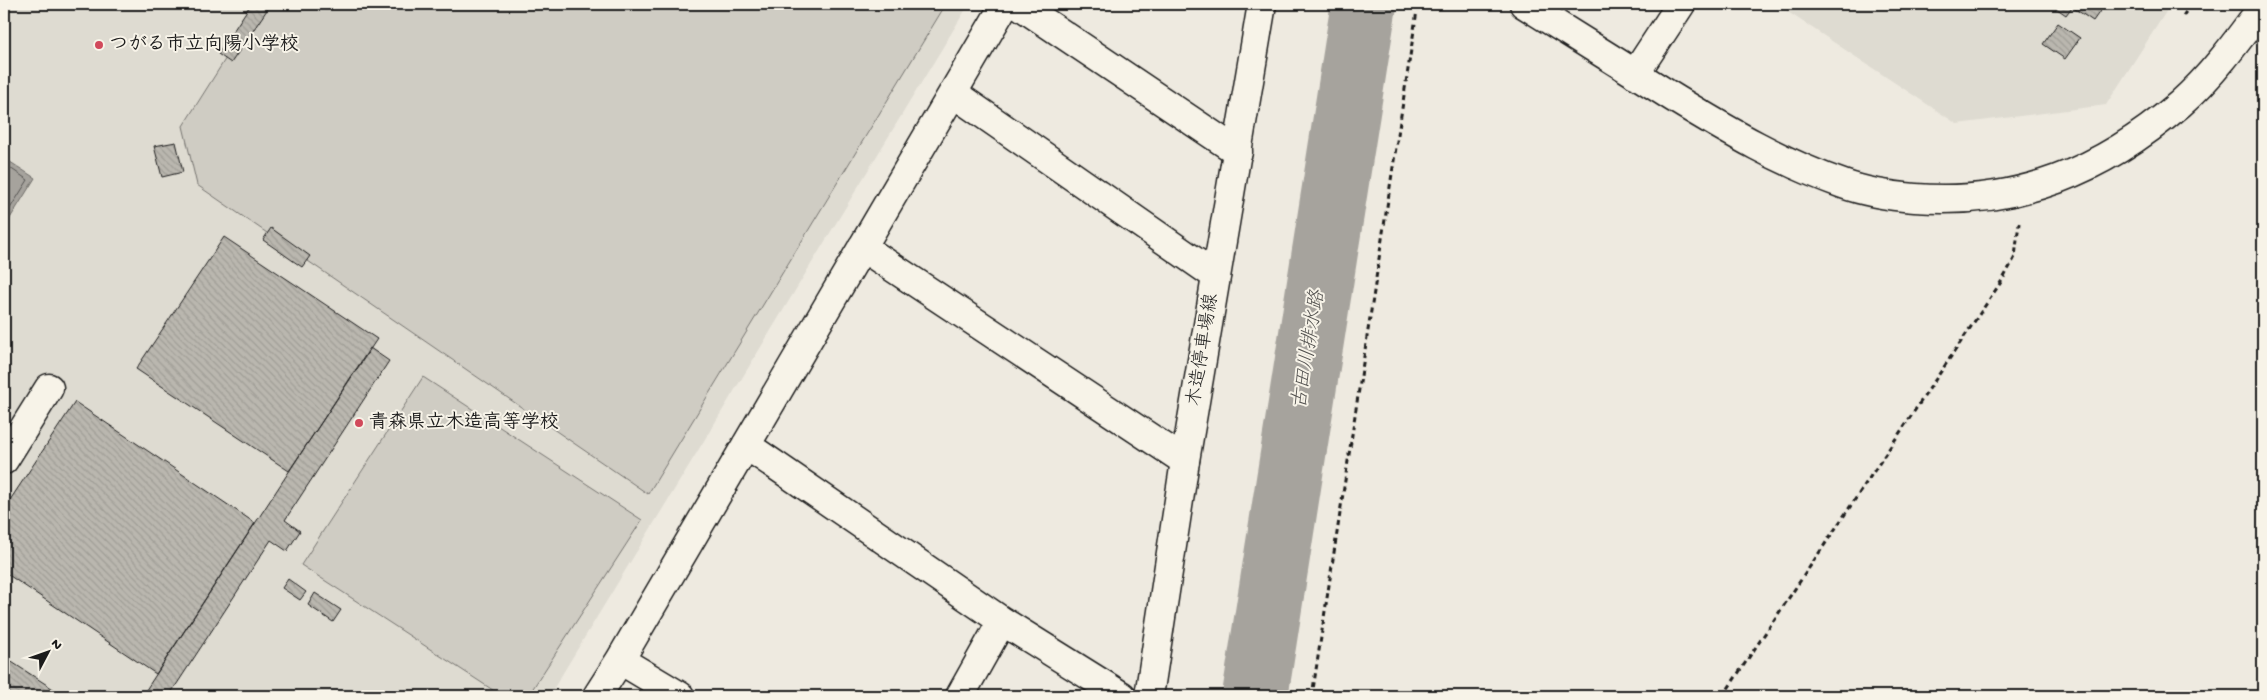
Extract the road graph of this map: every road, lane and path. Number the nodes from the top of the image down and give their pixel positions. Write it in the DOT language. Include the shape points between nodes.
graph roads {
  1 [pos="1005,4"];
  2 [pos="1018,4"];
  3 [pos="1262,4"];
  4 [pos="1418,4"];
  5 [pos="1524,4"];
  6 [pos="1681,4"];
  7 [pos="2191,4"];
  8 [pos="2263,6"];
  9 [pos="2183,16"];
  10 [pos="1635,74"];
  11 [pos="953,93"];
  12 [pos="1238,152"];
  13 [pos="2018,192"];
  14 [pos="862,247"];
  15 [pos="1216,276"];
  16 [pos="49,388"];
  17 [pos="746,445"];
  18 [pos="4,460"];
  19 [pos="1185,461"];
  20 [pos="1002,621"];
  21 [pos="620,660"];
  22 [pos="597,696"];
  23 [pos="680,696"];
  24 [pos="960,696"];
  25 [pos="1122,696"];
  26 [pos="1149,696"];
  27 [pos="1312,696"];
  28 [pos="1722,696"];
  1 -- 11 [label="street"];
  2 -- 12 [label="street"];
  3 -- 12 [label="street, 木造停車場線"];
  4 -- 27 [label="path"];
  5 -- 10 [label="street"];
  6 -- 10 [label="street"];
  7 -- 9 [label="path"];
  8 -- 13 [label="street" via="2211,73 2180,104 2140,135 2102,160"];
  10 -- 13 [label="street" via="1732,133 1790,163 1844,185 1894,196 1942,200 1988,198"];
  11 -- 14 [label="street"];
  11 -- 15 [label="street"];
  12 -- 15 [label="street, 木造停車場線"];
  13 -- 28 [label="path" via="2018,241 2015,257 2003,278"];
  14 -- 17 [label="street"];
  14 -- 19 [label="street"];
  15 -- 19 [label="street, 木造停車場線"];
  16 -- 18 [label="street"];
  17 -- 20 [label="street"];
  17 -- 21 [label="street"];
  19 -- 26 [label="street, 木造停車場線"];
  20 -- 24 [label="street"];
  20 -- 25 [label="street"];
  21 -- 22 [label="street"];
  21 -- 23 [label="street"];
}
